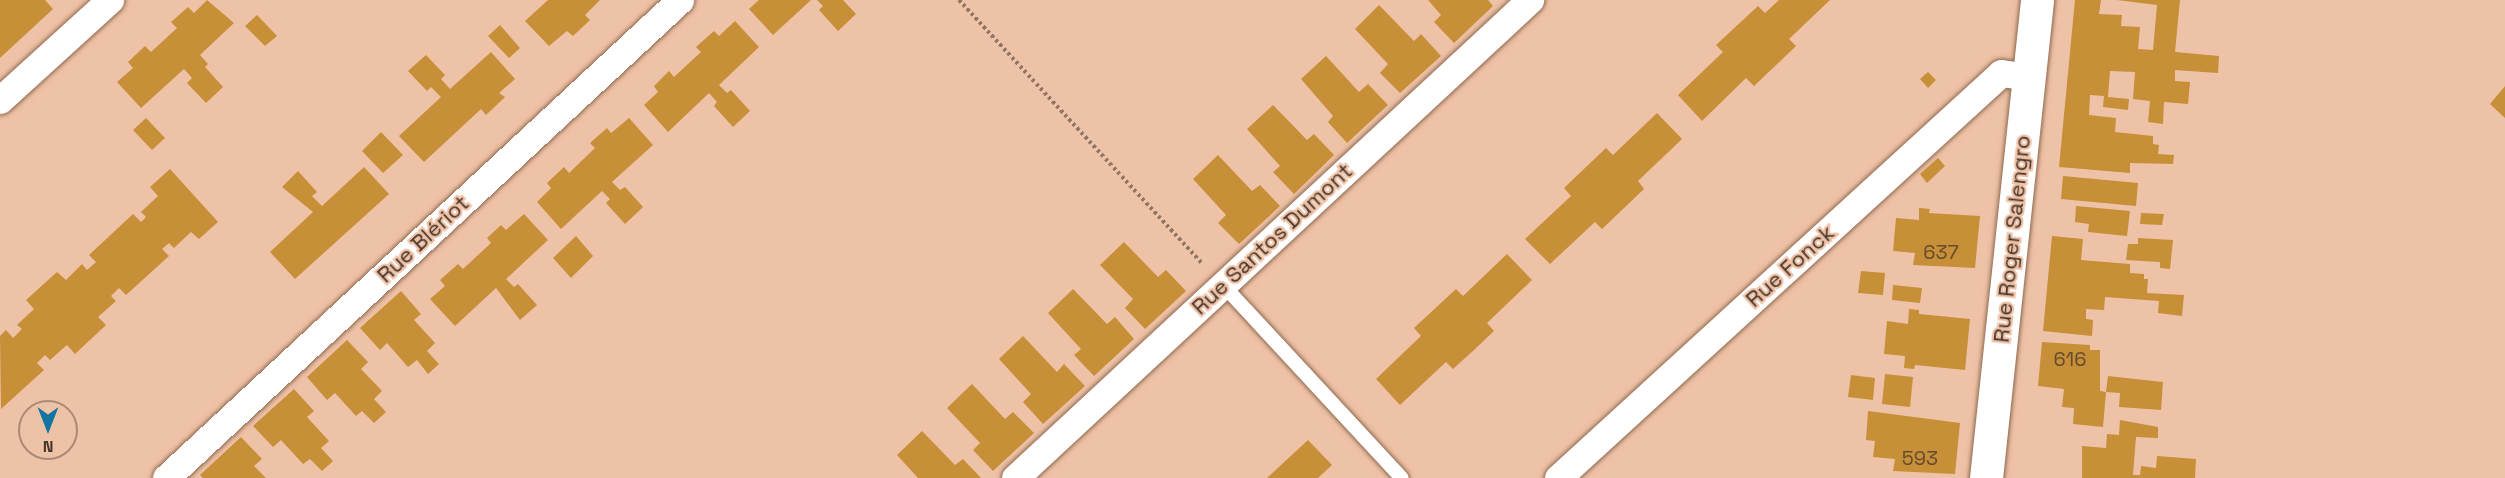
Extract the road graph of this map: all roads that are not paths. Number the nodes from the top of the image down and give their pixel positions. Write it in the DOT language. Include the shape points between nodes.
graph roads {
  1 [pos="110,0"];
  2 [pos="680,0"];
  3 [pos="1530,0"];
  4 [pos="2037,0"];
  5 [pos="2030,77"];
  6 [pos="0,100"];
  7 [pos="1223,285"];
  8 [pos="166,478"];
  9 [pos="1015,478"];
  10 [pos="1402,478"];
  11 [pos="1558,478"];
  12 [pos="1986,478"];
  1 -- 6 [label="street"];
  2 -- 8 [label="street, Rue Blériot"];
  3 -- 7 [label="street, Rue Santos Dumont"];
  4 -- 5 [label="main road, Rue Roger Salengro"];
  5 -- 11 [label="street, Rue Fonck" via="2001,73"];
  5 -- 12 [label="main road, Rue Roger Salengro"];
  7 -- 9 [label="street, Rue Santos Dumont"];
  7 -- 10 [label="lane"];
}
